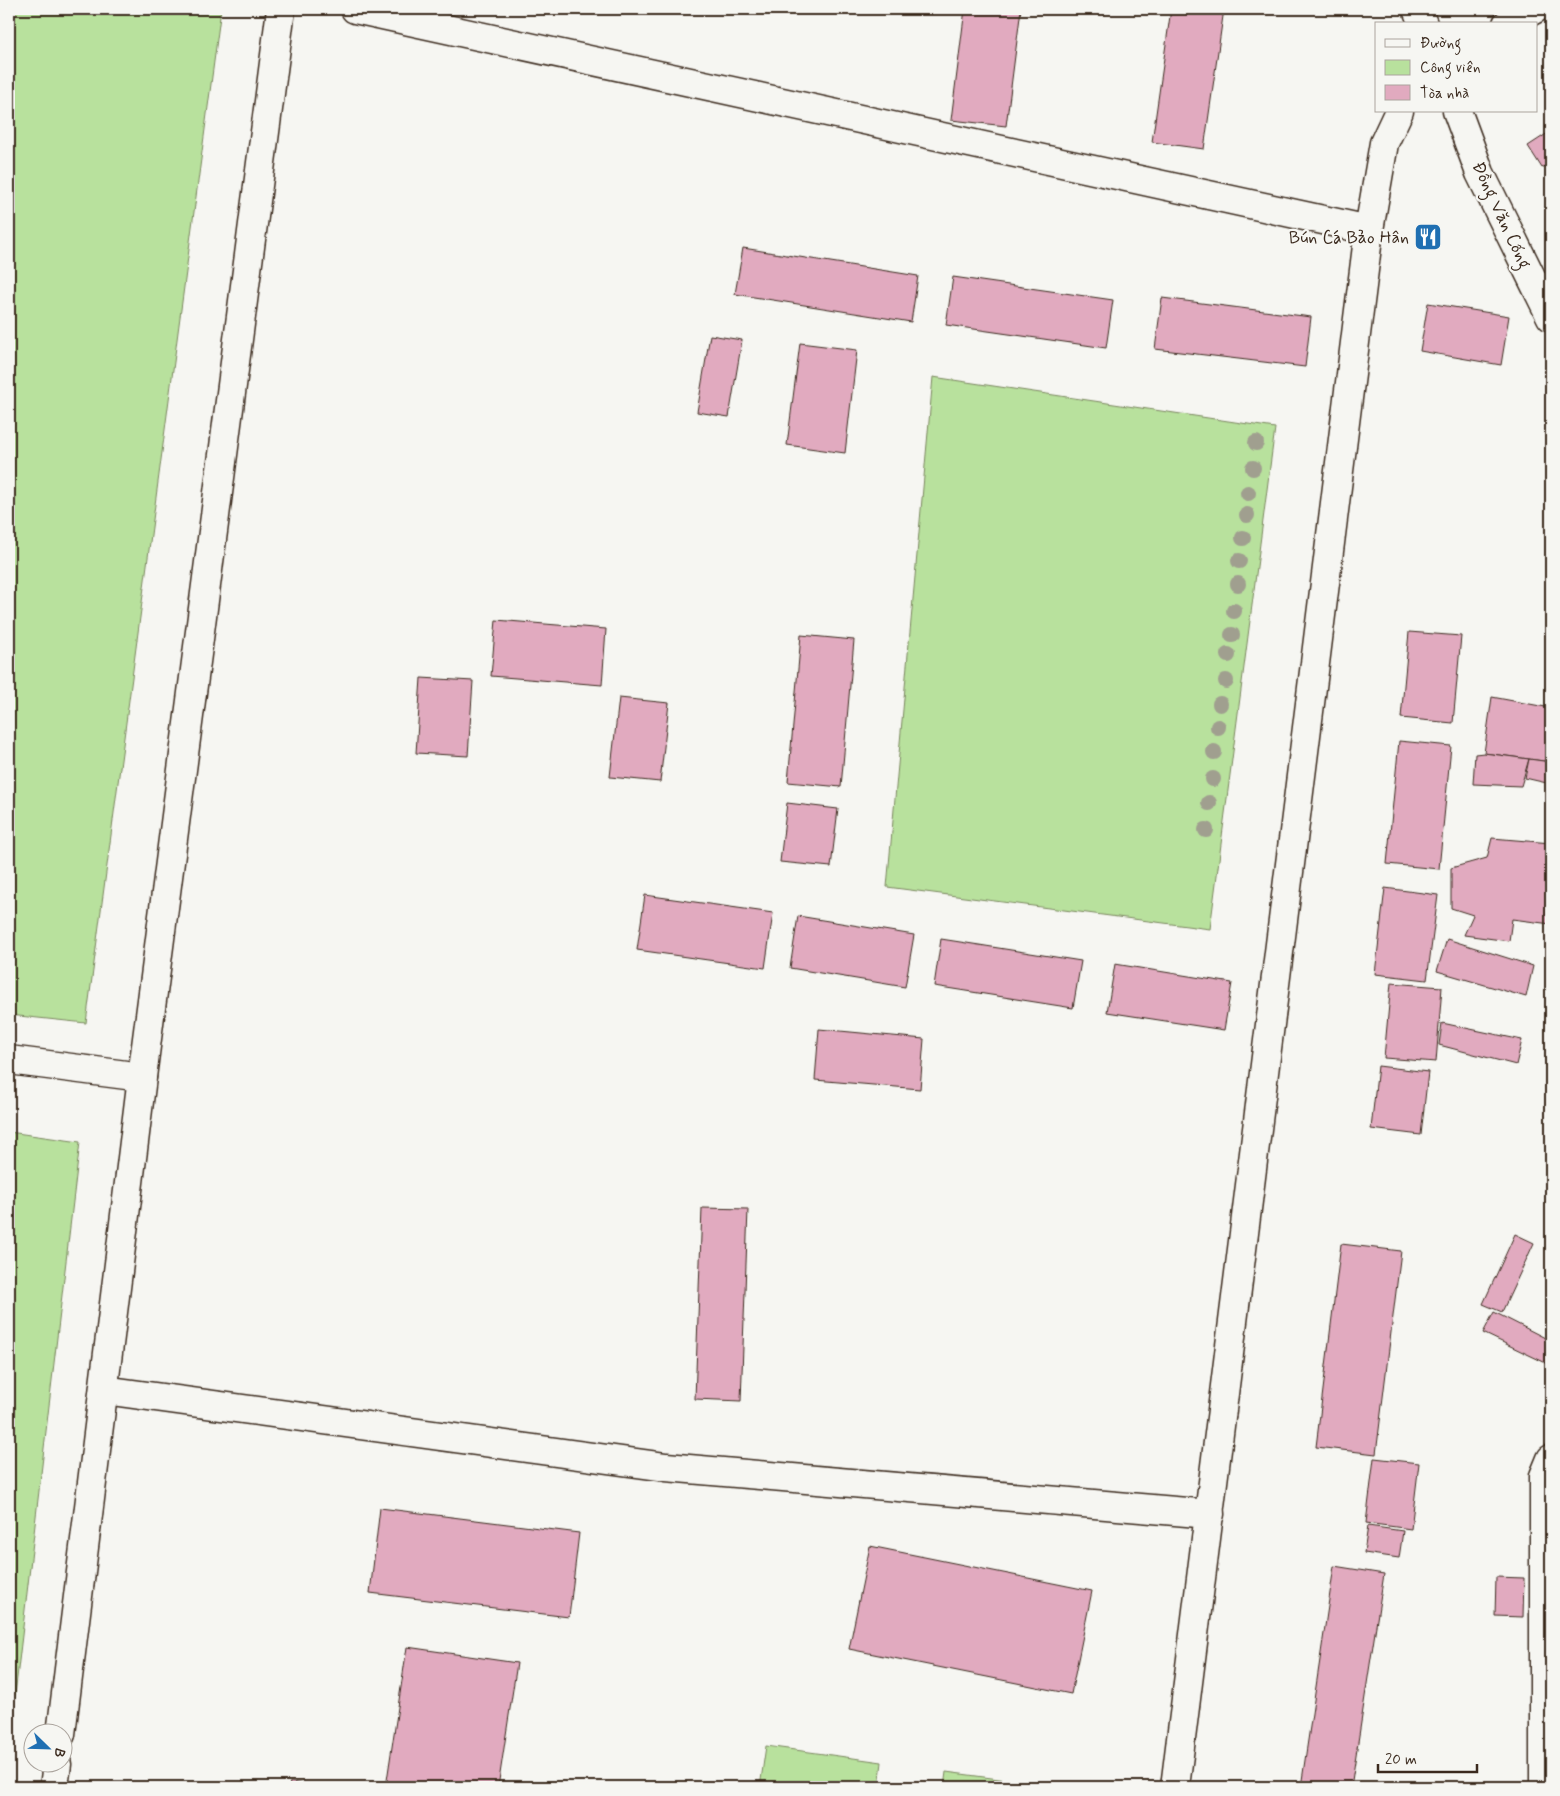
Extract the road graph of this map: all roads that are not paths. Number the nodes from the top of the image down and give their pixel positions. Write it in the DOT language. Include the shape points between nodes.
graph roads {
  1 [pos="281,9"];
  2 [pos="354,9"];
  3 [pos="1417,9"];
  4 [pos="1535,9"];
  5 [pos="1422,22"];
  6 [pos="1511,22"];
  7 [pos="1398,112"];
  8 [pos="1457,112"];
  9 [pos="1369,230"];
  10 [pos="1551,317"];
  11 [pos="9,1060"];
  12 [pos="142,1077"];
  13 [pos="104,1390"];
  14 [pos="1551,1459"];
  15 [pos="1210,1514"];
  16 [pos="1548,1525"];
  17 [pos="62,1724"];
  18 [pos="56,1774"];
  19 [pos="54,1787"];
  20 [pos="1175,1787"];
  21 [pos="1544,1787"];
  1 -- 12 [label="street"];
  2 -- 9 [label="street"];
  3 -- 5 [label="street"];
  4 -- 6 [label="street"];
  7 -- 9 [label="street" via="1384,143"];
  8 -- 10 [label="street, Đồng Văn Cống" via="1480,172"];
  9 -- 15 [label="street"];
  11 -- 12 [label="street"];
  12 -- 13 [label="street"];
  13 -- 15 [label="street" via="666,1467"];
  13 -- 17 [label="street"];
  14 -- 16 [label="street" via="1544,1476"];
  15 -- 20 [label="street"];
  16 -- 21 [label="street"];
  18 -- 19 [label="street"];
}
